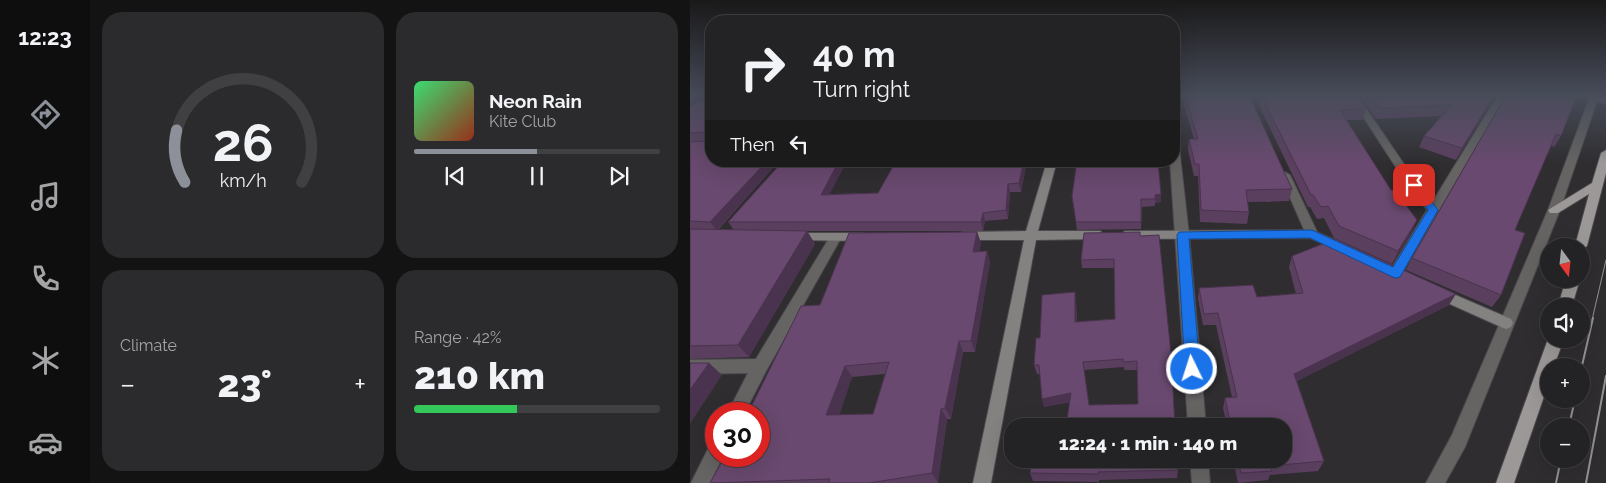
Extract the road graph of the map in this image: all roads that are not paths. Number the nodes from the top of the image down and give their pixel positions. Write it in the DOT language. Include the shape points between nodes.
graph roads {
  1 [pos="1368,118"];
  2 [pos="1488,118"];
  3 [pos="1588,118"];
  4 [pos="1606,153"];
  5 [pos="1280,165"];
  6 [pos="1050,167"];
  7 [pos="1176,167"];
  8 [pos="1598,185"];
  9 [pos="1433,210"];
  10 [pos="1554,210"];
  11 [pos="1312,234"];
  12 [pos="1031,235"];
  13 [pos="1183,235"];
  14 [pos="953,236"];
  15 [pos="778,237"];
  16 [pos="874,237"];
  17 [pos="835,238"];
  18 [pos="1583,238"];
  19 [pos="1354,254"];
  20 [pos="1395,274"];
  21 [pos="1421,285"];
  22 [pos="1506,323"];
  23 [pos="1553,348"];
  24 [pos="760,366"];
  25 [pos="690,367"];
  26 [pos="741,402"];
  27 [pos="1196,418"];
  28 [pos="708,467"];
  29 [pos="1200,468"];
  30 [pos="700,483"];
  31 [pos="982,483"];
  32 [pos="1201,483"];
  33 [pos="1435,483"];
  34 [pos="1505,483"];
  1 -- 9 [label="street"];
  2 -- 9 [label="street"];
  3 -- 10 [label="street"];
  4 -- 8 [label="main road"];
  5 -- 11 [label="street"];
  6 -- 12 [label="street"];
  7 -- 13 [label="street"];
  8 -- 10 [label="main road"];
  8 -- 18 [label="main road"];
  9 -- 20 [label="street"];
  10 -- 22 [label="street"];
  11 -- 13 [label="street"];
  11 -- 19 [label="street"];
  12 -- 13 [label="street"];
  12 -- 14 [label="street"];
  12 -- 31 [label="street"];
  13 -- 27 [label="street"];
  15 -- 17 [label="street"];
  16 -- 17 [label="street"];
  17 -- 24 [label="street"];
  21 -- 22 [label="street"];
  22 -- 33 [label="street" via="1459,441"];
  23 -- 34 [label="main road"];
  24 -- 25 [label="street"];
  24 -- 26 [label="street"];
  28 -- 30 [label="street"];
  29 -- 32 [label="street"];
}
